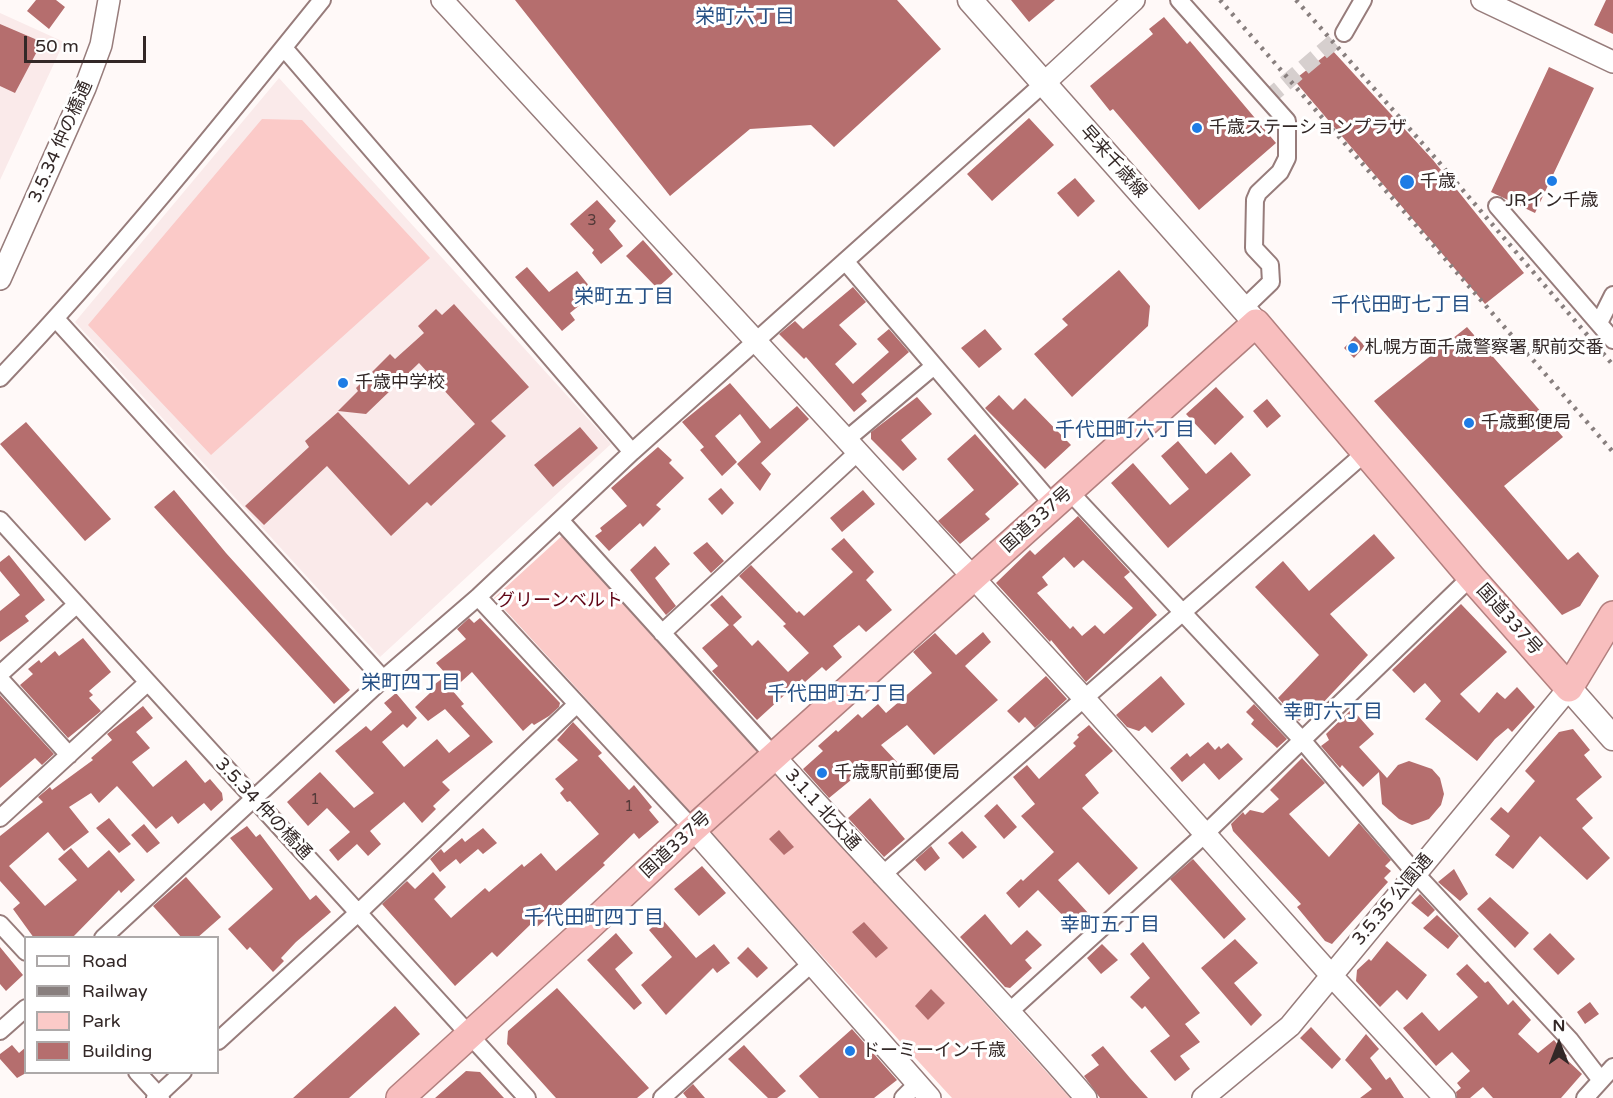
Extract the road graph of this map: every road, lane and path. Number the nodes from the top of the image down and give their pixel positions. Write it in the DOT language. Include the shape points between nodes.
graph roads {
  1 [pos="109,0"];
  2 [pos="322,0"];
  3 [pos="442,0"];
  4 [pos="970,0"];
  5 [pos="1134,0"];
  6 [pos="1179,0"];
  7 [pos="1363,0"];
  8 [pos="1482,0"];
  9 [pos="1344,33"];
  10 [pos="284,48"];
  11 [pos="1613,62"];
  12 [pos="1043,84"];
  13 [pos="1497,206"];
  14 [pos="844,261"];
  15 [pos="0,279"];
  16 [pos="1613,295"];
  17 [pos="1250,316"];
  18 [pos="56,319"];
  19 [pos="1599,323"];
  20 [pos="1613,340"];
  21 [pos="755,341"];
  22 [pos="934,366"];
  23 [pos="0,378"];
  24 [pos="851,446"];
  25 [pos="632,452"];
  26 [pos="1365,453"];
  27 [pos="1061,498"];
  28 [pos="560,520"];
  29 [pos="3,529"];
  30 [pos="1471,577"];
  31 [pos="972,578"];
  32 [pos="478,597"];
  33 [pos="76,605"];
  34 [pos="1182,614"];
  35 [pos="1613,615"];
  36 [pos="662,633"];
  37 [pos="0,674"];
  38 [pos="0,679"];
  39 [pos="383,679"];
  40 [pos="147,683"];
  41 [pos="1569,688"];
  42 [pos="1084,698"];
  43 [pos="577,704"];
  44 [pos="1613,738"];
  45 [pos="1302,740"];
  46 [pos="69,755"];
  47 [pos="774,756"];
  48 [pos="253,799"];
  49 [pos="0,818"];
  50 [pos="693,829"];
  51 [pos="1206,833"];
  52 [pos="1416,874"];
  53 [pos="881,876"];
  54 [pos="359,912"];
  55 [pos="0,924"];
  56 [pos="105,936"];
  57 [pos="24,950"];
  58 [pos="812,963"];
  59 [pos="1330,975"];
  60 [pos="24,1010"];
  61 [pos="1010,1011"];
  62 [pos="0,1031"];
  63 [pos="471,1035"];
  64 [pos="219,1040"];
  65 [pos="1613,1067"];
  66 [pos="139,1074"];
  67 [pos="181,1074"];
  68 [pos="1600,1079"];
  69 [pos="917,1093"];
  70 [pos="158,1097"];
  71 [pos="400,1098"];
  72 [pos="527,1098"];
  73 [pos="662,1098"];
  74 [pos="1086,1098"];
  75 [pos="1203,1098"];
  76 [pos="1444,1098"];
  77 [pos="1585,1098"];
  1 -- 15 [label="street, 3.5.34 仲の橋通" via="101,45 85,88"];
  2 -- 10 [label="street"];
  3 -- 21 [label="street"];
  4 -- 12 [label="main road, 早来千歳線"];
  5 -- 12 [label="street"];
  6 -- 17 [label="street" via="1287,121 1287,158 1255,200 1254,248 1270,265 1270,282"];
  7 -- 9 [label="street"];
  8 -- 11 [label="street"];
  10 -- 18 [label="street" via="222,127"];
  10 -- 25 [label="street"];
  12 -- 14 [label="street"];
  12 -- 17 [label="main road, 早来千歳線"];
  13 -- 19 [label="street"];
  14 -- 21 [label="street"];
  14 -- 22 [label="street"];
  16 -- 19 [label="street"];
  17 -- 26 [label="highway, 国道337号"];
  17 -- 27 [label="highway, 国道337号"];
  18 -- 23 [label="street"];
  18 -- 39 [label="street"];
  19 -- 20 [label="street"];
  21 -- 24 [label="street"];
  21 -- 25 [label="street"];
  22 -- 24 [label="street"];
  22 -- 27 [label="street"];
  24 -- 31 [label="street"];
  24 -- 36 [label="street"];
  25 -- 28 [label="street"];
  26 -- 30 [label="highway, 国道337号"];
  26 -- 34 [label="street"];
  27 -- 31 [label="highway, 国道337号"];
  27 -- 34 [label="street"];
  28 -- 32 [label="street"];
  28 -- 36 [label="street, 3.1.1 北大通"];
  29 -- 33 [label="street, 3.5.34 仲の橋通"];
  30 -- 41 [label="highway, 国道337号"];
  30 -- 45 [label="street"];
  31 -- 42 [label="street"];
  31 -- 47 [label="highway, 国道337号"];
  32 -- 39 [label="street"];
  32 -- 43 [label="street"];
  33 -- 37 [label="street"];
  33 -- 40 [label="street, 3.5.34 仲の橋通"];
  34 -- 42 [label="street"];
  34 -- 45 [label="street"];
  35 -- 41 [label="highway"];
  36 -- 47 [label="street, 3.1.1 北大通"];
  38 -- 46 [label="street"];
  39 -- 48 [label="street"];
  40 -- 46 [label="street"];
  40 -- 48 [label="street, 3.5.34 仲の橋通"];
  41 -- 44 [label="main road"];
  41 -- 52 [label="street, 3.5.35 公園通"];
  42 -- 51 [label="street"];
  42 -- 53 [label="street"];
  43 -- 50 [label="street"];
  43 -- 54 [label="street"];
  45 -- 51 [label="street"];
  45 -- 52 [label="street"];
  46 -- 49 [label="street"];
  47 -- 50 [label="highway, 国道337号"];
  47 -- 53 [label="street, 3.1.1 北大通"];
  48 -- 54 [label="street, 3.5.34 仲の橋通"];
  48 -- 56 [label="street"];
  50 -- 58 [label="street"];
  50 -- 63 [label="highway, 国道337号"];
  51 -- 59 [label="street"];
  51 -- 61 [label="street"];
  52 -- 59 [label="street, 3.5.35 公園通"];
  52 -- 68 [label="street" via="1562,1031"];
  53 -- 61 [label="street, 3.1.1 北大通"];
  54 -- 63 [label="street, 3.5.34 仲の橋通"];
  54 -- 64 [label="street"];
  55 -- 57 [label="street"];
  58 -- 69 [label="street"];
  58 -- 73 [label="street"];
  59 -- 75 [label="street, 3.5.35 公園通" via="1290,1026"];
  59 -- 76 [label="street"];
  60 -- 62 [label="street"];
  61 -- 74 [label="street, 3.1.1 北大通"];
  63 -- 71 [label="highway, 国道337号"];
  63 -- 72 [label="street, 3.5.34 仲の橋通"];
  65 -- 68 [label="street"];
  66 -- 70 [label="street"];
  67 -- 70 [label="street"];
  68 -- 77 [label="street"];
}
